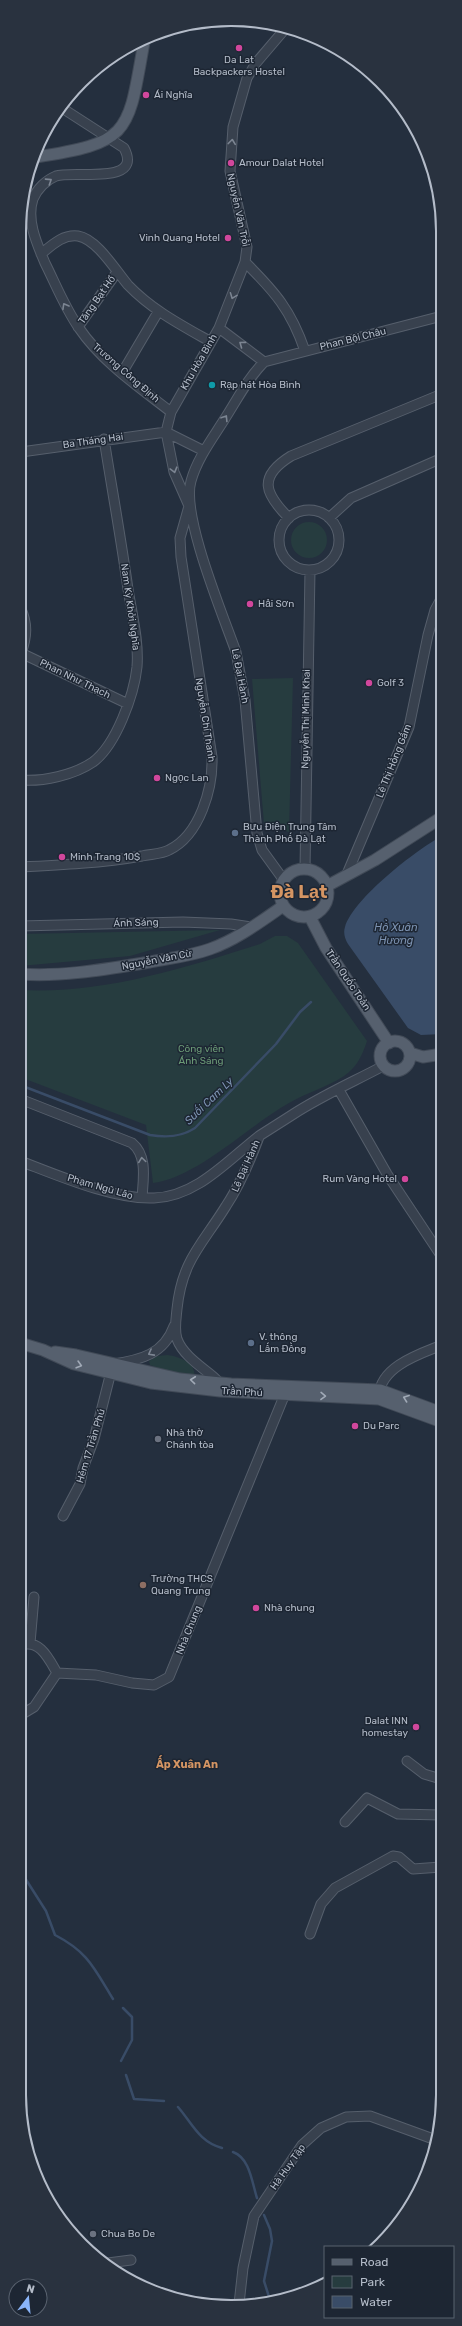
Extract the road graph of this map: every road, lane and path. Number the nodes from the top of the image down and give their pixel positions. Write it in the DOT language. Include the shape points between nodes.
graph roads {
  1 [pos="282,33"];
  2 [pos="143,46"];
  3 [pos="65,110"];
  4 [pos="109,139"];
  5 [pos="40,157"];
  6 [pos="41,254"];
  7 [pos="245,262"];
  8 [pos="117,272"];
  9 [pos="158,312"];
  10 [pos="436,318"];
  11 [pos="78,328"];
  12 [pos="219,328"];
  13 [pos="211,342"];
  14 [pos="305,351"];
  15 [pos="264,362"];
  16 [pos="122,373"];
  17 [pos="436,396"];
  18 [pos="171,412"];
  19 [pos="166,432"];
  20 [pos="104,439"];
  21 [pos="26,451"];
  22 [pos="204,451"];
  23 [pos="436,461"];
  24 [pos="189,506"];
  25 [pos="289,518"];
  26 [pos="329,518"];
  27 [pos="310,570"];
  28 [pos="436,608"];
  29 [pos="26,622"];
  30 [pos="26,633"];
  31 [pos="26,656"];
  32 [pos="128,704"];
  33 [pos="26,780"];
  34 [pos="436,821"];
  35 [pos="26,867"];
  36 [pos="305,869"];
  37 [pos="347,874"];
  38 [pos="283,879"];
  39 [pos="327,886"];
  40 [pos="283,906"];
  41 [pos="310,916"];
  42 [pos="26,926"];
  43 [pos="252,927"];
  44 [pos="26,974"];
  45 [pos="389,1043"];
  46 [pos="410,1053"];
  47 [pos="436,1055"];
  48 [pos="383,1066"];
  49 [pos="339,1090"];
  50 [pos="26,1101"];
  51 [pos="260,1136"];
  52 [pos="26,1163"];
  53 [pos="142,1198"];
  54 [pos="436,1248"];
  55 [pos="175,1324"];
  56 [pos="26,1345"];
  57 [pos="436,1348"];
  58 [pos="112,1369"];
  59 [pos="220,1387"];
  60 [pos="286,1391"];
  61 [pos="379,1394"];
  62 [pos="436,1411"];
  63 [pos="436,1419"];
  64 [pos="63,1516"];
  65 [pos="34,1597"];
  66 [pos="30,1643"];
  67 [pos="26,1644"];
  68 [pos="57,1673"];
  69 [pos="26,1712"];
  70 [pos="407,1761"];
  71 [pos="436,1778"];
  72 [pos="436,1815"];
  73 [pos="344,1822"];
  74 [pos="436,1867"];
  75 [pos="310,1934"];
  76 [pos="431,2138"];
  77 [pos="131,2260"];
  78 [pos="113,2262"];
  79 [pos="239,2300"];
  7 -- 1 [label="street, Nguyễn Văn Trỗi, one-way" via="247,247 230,171 233,127 247,78 256,63"];
  2 -- 4 [label="main road" via="129,116"];
  3 -- 4 [label="street"];
  4 -- 5 [label="main road" via="72,152"];
  6 -- 4 [label="street, Trương Công Định, one-way" via="32,226 31,210 38,191 56,176 73,173 116,173 125,167 128,155 124,148"];
  6 -- 8 [label="street, Tăng Bạt Hổ" via="62,239 79,236 94,244"];
  11 -- 6 [label="street, Trương Công Định, one-way"];
  7 -- 12 [label="street, Nguyễn Văn Trỗi, one-way"];
  7 -- 14 [label="street" via="290,313"];
  8 -- 9 [label="street, Tăng Bạt Hổ"];
  8 -- 11 [label="street, Tăng Bạt Hổ"];
  9 -- 13 [label="street, Tăng Bạt Hổ"];
  9 -- 16 [label="street"];
  10 -- 14 [label="street, Phan Bội Châu"];
  11 -- 16 [label="street, Trương Công Định" via="97,351"];
  12 -- 13 [label="street, Khu Hòa Bình"];
  15 -- 12 [label="street, Khu Hòa Bình, one-way"];
  13 -- 18 [label="street, Khu Hòa Bình"];
  14 -- 15 [label="street, Phan Bội Châu"];
  22 -- 15 [label="street, one-way" via="245,386"];
  16 -- 18 [label="street, Trương Công Định"];
  17 -- 25 [label="street" via="291,456 277,465 270,474 268,491 273,502"];
  18 -- 19 [label="street, Khu Hòa Bình"];
  19 -- 20 [label="street, Ba Tháng Hai"];
  19 -- 22 [label="street"];
  19 -- 24 [label="street, one-way" via="174,472"];
  20 -- 21 [label="street, Ba Tháng Hai"];
  20 -- 32 [label="street, Nam Kỳ Khởi Nghĩa" via="137,648 134,683"];
  22 -- 24 [label="street, Lê Đại Hành" via="190,482"];
  23 -- 26 [label="street" via="351,498"];
  24 -- 35 [label="street, Nguyễn Chí Thanh" via="180,538 181,557 212,772 209,795 202,811 179,844 168,851 122,859"];
  24 -- 38 [label="street, Lê Đại Hành" via="240,670 250,743 257,833 262,850"];
  25 -- 26 [label="street" via="307,510 317,511"];
  25 -- 27 [label="street" via="280,534 282,552 293,565"];
  26 -- 27 [label="street" via="338,530 338,549 327,564"];
  27 -- 36 [label="street, Nguyễn Thị Minh Khai"];
  28 -- 37 [label="street, Lê Thị Hồng Gấm" via="409,727"];
  29 -- 30 [label="street, Phan Như Thạch"];
  31 -- 32 [label="street, Phan Như Thạch"];
  32 -- 33 [label="street, Nam Kỳ Khởi Nghĩa" via="109,743 93,762 61,776"];
  34 -- 37 [label="main road" via="376,860"];
  36 -- 38 [label="main road" via="293,871"];
  36 -- 39 [label="main road" via="319,874"];
  37 -- 39 [label="main road"];
  38 -- 40 [label="main road" via="279,892"];
  39 -- 41 [label="main road" via="328,894 323,908"];
  40 -- 41 [label="main road" via="295,916"];
  40 -- 43 [label="main road, Nguyễn Văn Cừ"];
  41 -- 45 [label="main road, Trần Quốc Toản" via="326,948"];
  42 -- 43 [label="street, Ánh Sáng" via="183,922"];
  43 -- 44 [label="main road, Nguyễn Văn Cừ" via="209,950 173,958 74,973"];
  45 -- 46 [label="main road" via="402,1043"];
  45 -- 48 [label="main road" via="380,1053"];
  46 -- 47 [label="main road" via="423,1057"];
  46 -- 48 [label="main road" via="410,1062 404,1069 395,1072"];
  48 -- 49 [label="street, Lê Đại Hành"];
  49 -- 51 [label="street, Lê Đại Hành" via="294,1113"];
  49 -- 54 [label="street" via="391,1181"];
  53 -- 50 [label="street, one-way" via="143,1160 140,1151 132,1143"];
  51 -- 53 [label="street, Phạm Ngũ Lão" via="223,1166 183,1192 165,1197"];
  51 -- 55 [label="street, Lê Đại Hành" via="242,1180 184,1271 178,1293"];
  52 -- 53 [label="street, Phạm Ngũ Lão" via="82,1183"];
  55 -- 58 [label="street, Lê Đại Hành, one-way" via="164,1346 143,1358"];
  55 -- 59 [label="street, Lê Đại Hành" via="177,1338 185,1353"];
  56 -- 58 [label="main road, Trần Phú" via="43,1350 76,1354"];
  57 -- 61 [label="street" via="394,1368"];
  58 -- 59 [label="main road, Trần Phú"];
  58 -- 64 [label="street, Hẻm 17 Trần Phú" via="80,1484"];
  59 -- 60 [label="main road, Trần Phú"];
  60 -- 61 [label="main road, Trần Phú"];
  60 -- 68 [label="street, Nhà Chung" via="169,1677 154,1685 96,1675"];
  62 -- 61 [label="main road, Trần Phú, one-way"];
  61 -- 63 [label="main road, Trần Phú"];
  65 -- 66 [label="street"];
  66 -- 67 [label="street"];
  66 -- 68 [label="street" via="43,1651"];
  68 -- 69 [label="street" via="34,1707"];
  70 -- 71 [label="street" via="424,1774"];
  72 -- 73 [label="street" via="398,1814 367,1798"];
  74 -- 75 [label="street" via="410,1868 399,1857 393,1856 331,1892 321,1904"];
  76 -- 79 [label="street, Hà Huy Tập" via="370,2116 346,2117 321,2128 302,2145 254,2216"];
  77 -- 78 [label="street"];
}
